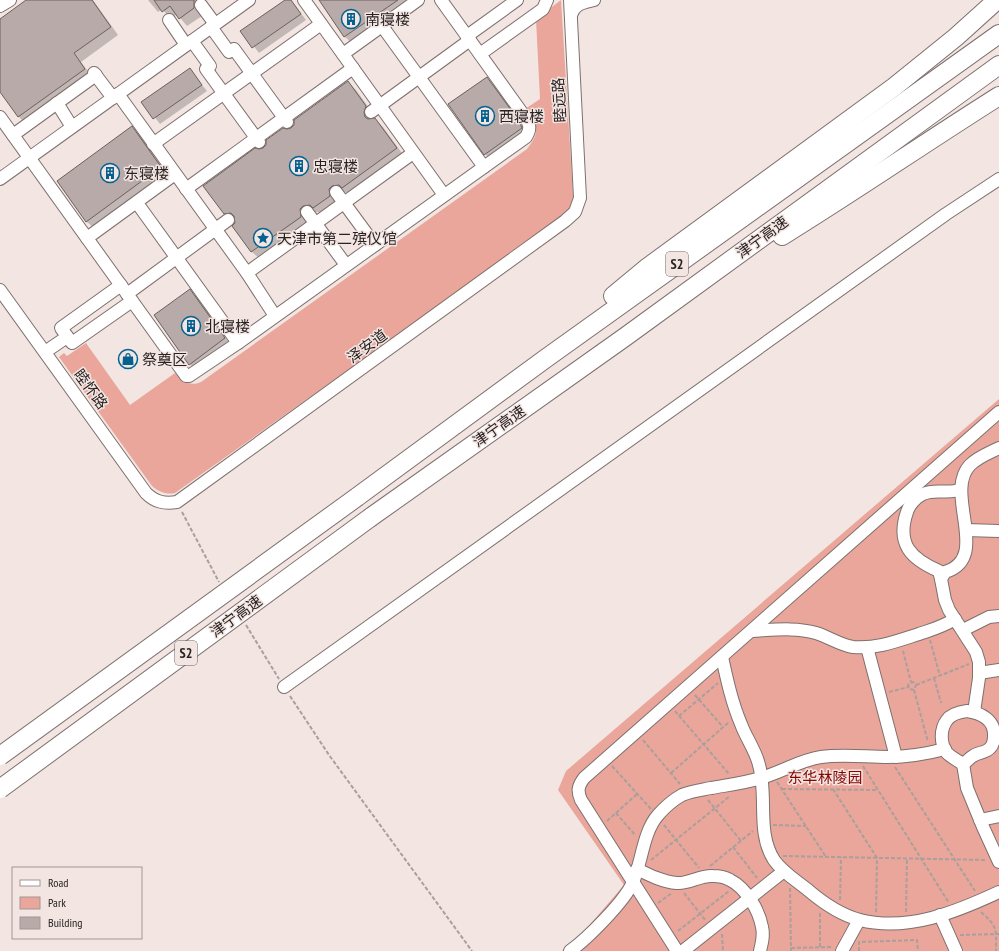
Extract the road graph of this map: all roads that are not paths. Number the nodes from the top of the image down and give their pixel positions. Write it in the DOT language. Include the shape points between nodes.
graph roads {
  1 [pos="10,0"];
  2 [pos="249,0"];
  3 [pos="304,0"];
  4 [pos="418,0"];
  5 [pos="441,0"];
  6 [pos="517,0"];
  7 [pos="547,0"];
  8 [pos="570,0"];
  9 [pos="594,0"];
  10 [pos="997,0"];
  11 [pos="201,5"];
  12 [pos="0,6"];
  13 [pos="571,15"];
  14 [pos="169,20"];
  15 [pos="321,24"];
  16 [pos="213,26"];
  17 [pos="382,26"];
  18 [pos="999,34"];
  19 [pos="468,38"];
  20 [pos="189,43"];
  21 [pos="343,54"];
  22 [pos="480,54"];
  23 [pos="999,65"];
  24 [pos="353,68"];
  25 [pos="252,73"];
  26 [pos="419,78"];
  27 [pos="224,93"];
  28 [pos="115,96"];
  29 [pos="999,96"];
  30 [pos="57,104"];
  31 [pos="999,105"];
  32 [pos="375,109"];
  33 [pos="973,112"];
  34 [pos="0,117"];
  35 [pos="286,120"];
  36 [pos="72,127"];
  37 [pos="13,135"];
  38 [pos="257,140"];
  39 [pos="153,144"];
  40 [pos="414,153"];
  41 [pos="29,158"];
  42 [pos="484,167"];
  43 [pos="175,174"];
  44 [pos="0,179"];
  45 [pos="999,179"];
  46 [pos="186,189"];
  47 [pos="336,192"];
  48 [pos="444,195"];
  49 [pos="580,198"];
  50 [pos="137,203"];
  51 [pos="344,203"];
  52 [pos="307,212"];
  53 [pos="228,220"];
  54 [pos="315,224"];
  55 [pos="216,229"];
  56 [pos="87,238"];
  57 [pos="375,245"];
  58 [pos="177,258"];
  59 [pos="346,265"];
  60 [pos="247,273"];
  61 [pos="0,290"];
  62 [pos="127,293"];
  63 [pos="275,316"];
  64 [pos="67,337"];
  65 [pos="625,337"];
  66 [pos="238,343"];
  67 [pos="45,352"];
  68 [pos="545,359"];
  69 [pos="999,412"];
  70 [pos="999,448"];
  71 [pos="959,493"];
  72 [pos="160,502"];
  73 [pos="966,530"];
  74 [pos="999,531"];
  75 [pos="942,574"];
  76 [pos="999,616"];
  77 [pos="955,619"];
  78 [pos="752,630"];
  79 [pos="963,630"];
  80 [pos="867,647"];
  81 [pos="722,657"];
  82 [pos="979,667"];
  83 [pos="999,670"];
  84 [pos="284,687"];
  85 [pos="974,712"];
  86 [pos="996,738"];
  87 [pos="945,749"];
  88 [pos="0,756"];
  89 [pos="893,757"];
  90 [pos="963,764"];
  91 [pos="767,776"];
  92 [pos="0,789"];
  93 [pos="999,816"];
  94 [pos="980,820"];
  95 [pos="998,860"];
  96 [pos="637,867"];
  97 [pos="787,873"];
  98 [pos="633,883"];
  99 [pos="999,892"];
  100 [pos="749,899"];
  101 [pos="940,915"];
  102 [pos="859,920"];
  103 [pos="577,949"];
  104 [pos="843,949"];
  105 [pos="677,951"];
  106 [pos="682,951"];
  107 [pos="760,951"];
  108 [pos="956,951"];
  1 -- 12 [label="street"];
  2 -- 16 [label="street"];
  3 -- 15 [label="street"];
  4 -- 17 [label="street"];
  5 -- 19 [label="street"];
  6 -- 19 [label="street"];
  7 -- 22 [label="street" via="543,9"];
  8 -- 13 [label="street, 睦远路"];
  9 -- 13 [label="street" via="578,4"];
  10 -- 68 [label="highway" via="894,87 648,268"];
  11 -- 16 [label="street"];
  13 -- 49 [label="street, 睦远路"];
  14 -- 20 [label="street"];
  15 -- 21 [label="street"];
  15 -- 25 [label="street"];
  16 -- 20 [label="street"];
  16 -- 25 [label="street"];
  17 -- 21 [label="street"];
  17 -- 26 [label="street"];
  18 -- 68 [label="highway, 津宁高速 / S2"];
  19 -- 22 [label="street"];
  19 -- 26 [label="street"];
  20 -- 27 [label="street"];
  20 -- 28 [label="street"];
  21 -- 24 [label="street"];
  22 -- 42 [label="street" via="530,127 526,137"];
  23 -- 65 [label="highway, 津宁高速 / S2"];
  24 -- 32 [label="street"];
  24 -- 35 [label="street"];
  25 -- 27 [label="street"];
  25 -- 35 [label="street"];
  26 -- 32 [label="street"];
  26 -- 42 [label="street"];
  27 -- 38 [label="street"];
  27 -- 39 [label="street"];
  28 -- 30 [label="street" via="95,74"];
  28 -- 36 [label="street"];
  28 -- 39 [label="street"];
  29 -- 33 [label="highway"];
  30 -- 36 [label="street"];
  30 -- 37 [label="street"];
  31 -- 33 [label="highway"];
  32 -- 40 [label="street"];
  33 -- 65 [label="highway"];
  34 -- 37 [label="street"];
  35 -- 38 [label="street"];
  36 -- 41 [label="street"];
  37 -- 41 [label="street"];
  38 -- 46 [label="street"];
  39 -- 43 [label="street"];
  40 -- 48 [label="street"];
  40 -- 51 [label="street"];
  41 -- 44 [label="street"];
  41 -- 56 [label="street"];
  42 -- 48 [label="street"];
  43 -- 46 [label="street"];
  43 -- 50 [label="street"];
  45 -- 84 [label="street" via="946,214"];
  46 -- 55 [label="street"];
  47 -- 51 [label="street"];
  48 -- 57 [label="street"];
  49 -- 72 [label="street, 泽安道" via="575,212 565,221 177,502"];
  50 -- 56 [label="street"];
  50 -- 58 [label="street"];
  51 -- 54 [label="street"];
  51 -- 57 [label="street"];
  52 -- 54 [label="street"];
  53 -- 55 [label="street"];
  54 -- 59 [label="street"];
  54 -- 60 [label="street"];
  55 -- 58 [label="street"];
  55 -- 60 [label="street"];
  56 -- 62 [label="street"];
  57 -- 59 [label="street"];
  58 -- 62 [label="street"];
  58 -- 66 [label="street"];
  59 -- 63 [label="street"];
  60 -- 63 [label="street"];
  61 -- 67 [label="street, 睦怀路"];
  62 -- 64 [label="street" via="72,343"];
  62 -- 64 [label="street" via="61,328"];
  62 -- 66 [label="street" via="186,376"];
  63 -- 66 [label="street"];
  64 -- 67 [label="street"];
  65 -- 92 [label="highway, 津宁高速 / S2, bridge" via="371,516"];
  67 -- 72 [label="street, 睦怀路" via="146,493"];
  68 -- 88 [label="highway, 津宁高速 / S2, bridge"];
  69 -- 78 [label="street"];
  70 -- 71 [label="street" via="970,466"];
  71 -- 73 [label="street"];
  71 -- 75 [label="street" via="931,490 921,494 908,509 905,517 903,537 906,546 919,561"];
  73 -- 74 [label="street"];
  73 -- 75 [label="street" via="963,558 955,567"];
  75 -- 77 [label="street" via="945,600"];
  76 -- 79 [label="street" via="989,617"];
  77 -- 79 [label="street"];
  77 -- 80 [label="street" via="941,628 887,645"];
  78 -- 80 [label="street" via="800,630 816,633 853,647"];
  78 -- 81 [label="street"];
  79 -- 82 [label="street" via="976,652"];
  80 -- 89 [label="street"];
  81 -- 91 [label="street" via="737,714"];
  81 -- 98 [label="street" via="584,778 578,788 581,800"];
  82 -- 83 [label="street"];
  82 -- 85 [label="street"];
  85 -- 86 [label="street" via="988,719"];
  85 -- 87 [label="street" via="960,712 947,719 942,740"];
  86 -- 90 [label="street" via="989,750 973,756"];
  87 -- 89 [label="street"];
  87 -- 90 [label="street" via="950,756"];
  89 -- 91 [label="street" via="820,757"];
  90 -- 94 [label="street" via="967,788"];
  91 -- 96 [label="street" via="688,793 672,802 651,825"];
  91 -- 97 [label="street" via="764,824 768,846 774,860"];
  93 -- 94 [label="street"];
  94 -- 95 [label="street"];
  96 -- 98 [label="street"];
  96 -- 100 [label="street" via="657,878 681,884 698,877 721,877 737,884"];
  97 -- 100 [label="street"];
  97 -- 102 [label="street" via="820,899"];
  98 -- 103 [label="street"];
  98 -- 105 [label="street"];
  99 -- 101 [label="street"];
  100 -- 106 [label="street"];
  100 -- 107 [label="street" via="763,927"];
  101 -- 102 [label="street" via="906,923"];
  101 -- 108 [label="street"];
  102 -- 104 [label="street"];
}
